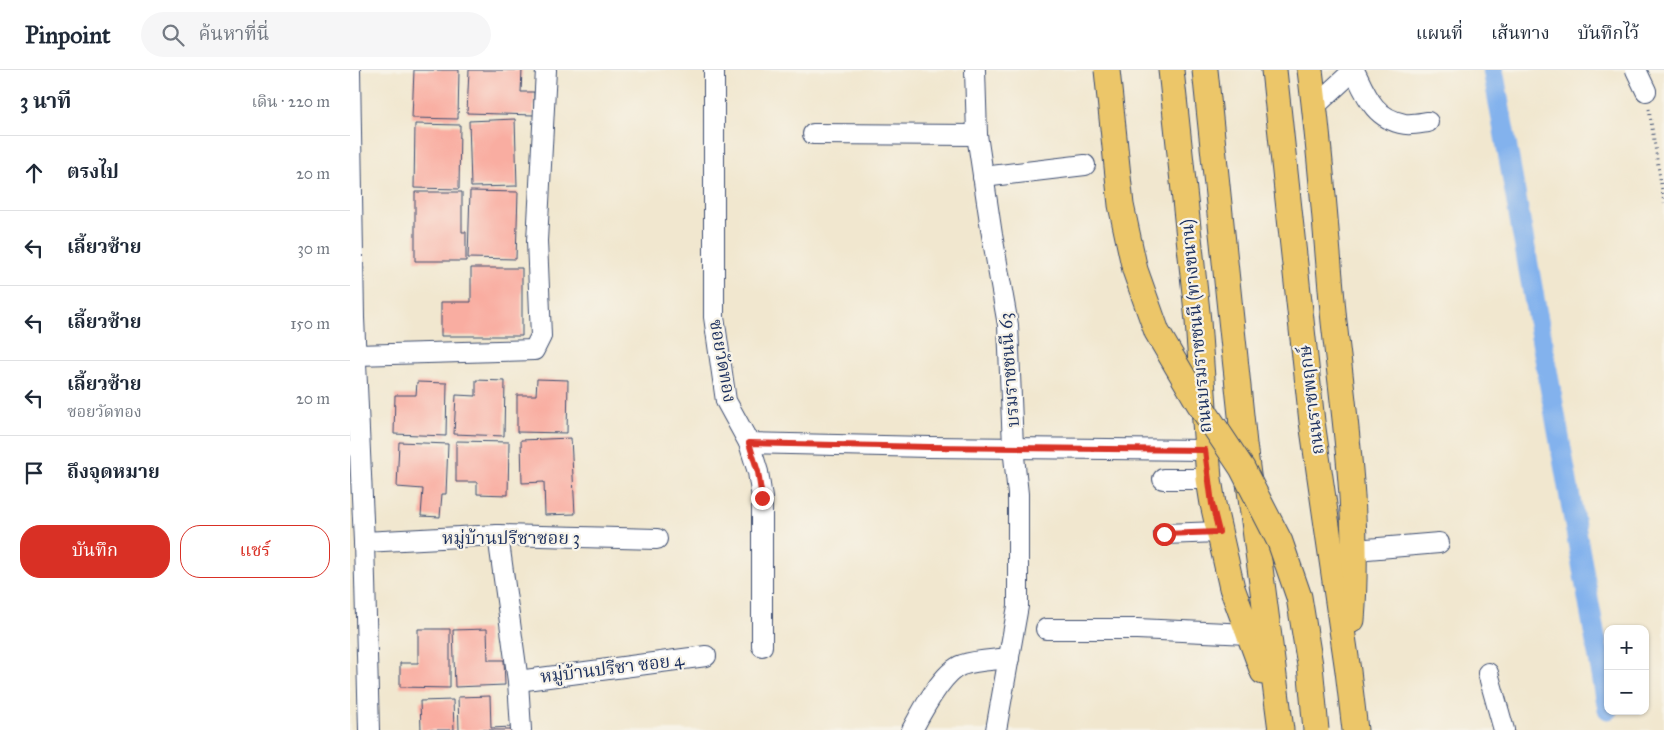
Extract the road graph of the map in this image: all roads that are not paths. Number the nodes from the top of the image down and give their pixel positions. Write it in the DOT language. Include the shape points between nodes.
graph roads {
  1 [pos="350,70"];
  2 [pos="546,70"];
  3 [pos="714,70"];
  4 [pos="975,70"];
  5 [pos="1107,70"];
  6 [pos="1171,70"];
  7 [pos="1205,70"];
  8 [pos="1274,70"];
  9 [pos="1310,70"];
  10 [pos="1354,70"];
  11 [pos="1636,70"];
  12 [pos="1646,91"];
  13 [pos="1314,106"];
  14 [pos="1428,122"];
  15 [pos="813,134"];
  16 [pos="977,135"];
  17 [pos="1085,165"];
  18 [pos="983,177"];
  19 [pos="356,355"];
  20 [pos="749,443"];
  21 [pos="1014,447"];
  22 [pos="1205,450"];
  23 [pos="1163,479"];
  24 [pos="1209,479"];
  25 [pos="1219,532"];
  26 [pos="1164,534"];
  27 [pos="498,535"];
  28 [pos="657,539"];
  29 [pos="364,542"];
  30 [pos="1439,543"];
  31 [pos="1355,550"];
  32 [pos="1046,629"];
  33 [pos="1249,634"];
  34 [pos="762,646"];
  35 [pos="706,656"];
  36 [pos="1009,658"];
  37 [pos="1348,671"];
  38 [pos="1488,673"];
  39 [pos="518,681"];
  40 [pos="1280,726"];
  41 [pos="369,730"];
  42 [pos="521,730"];
  43 [pos="912,730"];
  44 [pos="996,730"];
  45 [pos="1316,730"];
  46 [pos="1355,730"];
  47 [pos="1504,730"];
  1 -- 19 [label="street"];
  2 -- 19 [label="street" via="537,241 541,336 534,350"];
  3 -- 20 [label="street, ซอยวัดทอง" via="714,317 726,401"];
  4 -- 16 [label="street, บรมราชชนนี 63"];
  5 -- 45 [label="main road, bridge" via="1121,205 1135,270 1158,332 1198,402 1242,468 1280,542 1299,597"];
  6 -- 22 [label="main road, ถนนบรมราชชนนี (ทางขนาน)" via="1198,321"];
  7 -- 40 [label="main road" via="1244,444"];
  8 -- 37 [label="main road, ถนนราชพฤกษ์" via="1312,422"];
  9 -- 13 [label="main road"];
  10 -- 13 [label="street"];
  10 -- 14 [label="street" via="1370,101 1383,117 1405,124"];
  11 -- 12 [label="street"];
  13 -- 31 [label="main road"];
  15 -- 16 [label="street"];
  16 -- 18 [label="street, บรมราชชนนี 63"];
  17 -- 18 [label="street"];
  18 -- 21 [label="street, บรมราชชนนี 63" via="1008,325"];
  19 -- 29 [label="street"];
  20 -- 21 [label="street"];
  20 -- 34 [label="street, ซอยวัดทอง" via="762,498"];
  21 -- 22 [label="street"];
  21 -- 36 [label="street, บรมราชชนนี 63" via="1018,494 1018,606"];
  22 -- 24 [label="main road, ถนนบรมราชชนนี (ทางขนาน)"];
  23 -- 24 [label="street"];
  24 -- 25 [label="main road, ถนนบรมราชชนนี (ทางขนาน)"];
  25 -- 26 [label="street"];
  25 -- 33 [label="main road, ถนนบรมราชชนนี (ทางขนาน)" via="1232,588"];
  27 -- 28 [label="street, หมู่บ้านปรีชาซอย 3"];
  27 -- 29 [label="street, หมู่บ้านปรีชาซอย 3"];
  27 -- 39 [label="street"];
  29 -- 41 [label="street"];
  30 -- 31 [label="street"];
  31 -- 37 [label="main road"];
  32 -- 33 [label="street"];
  33 -- 40 [label="main road, ถนนบรมราชชนนี (ทางขนาน)"];
  35 -- 39 [label="street, หมู่บ้านปรีชา ซอย 4"];
  36 -- 43 [label="street" via="960,665 942,681"];
  36 -- 44 [label="street, บรมราชชนนี 63"];
  37 -- 46 [label="main road, ถนนราชพฤกษ์"];
  38 -- 47 [label="street"];
  39 -- 42 [label="street"];
}
